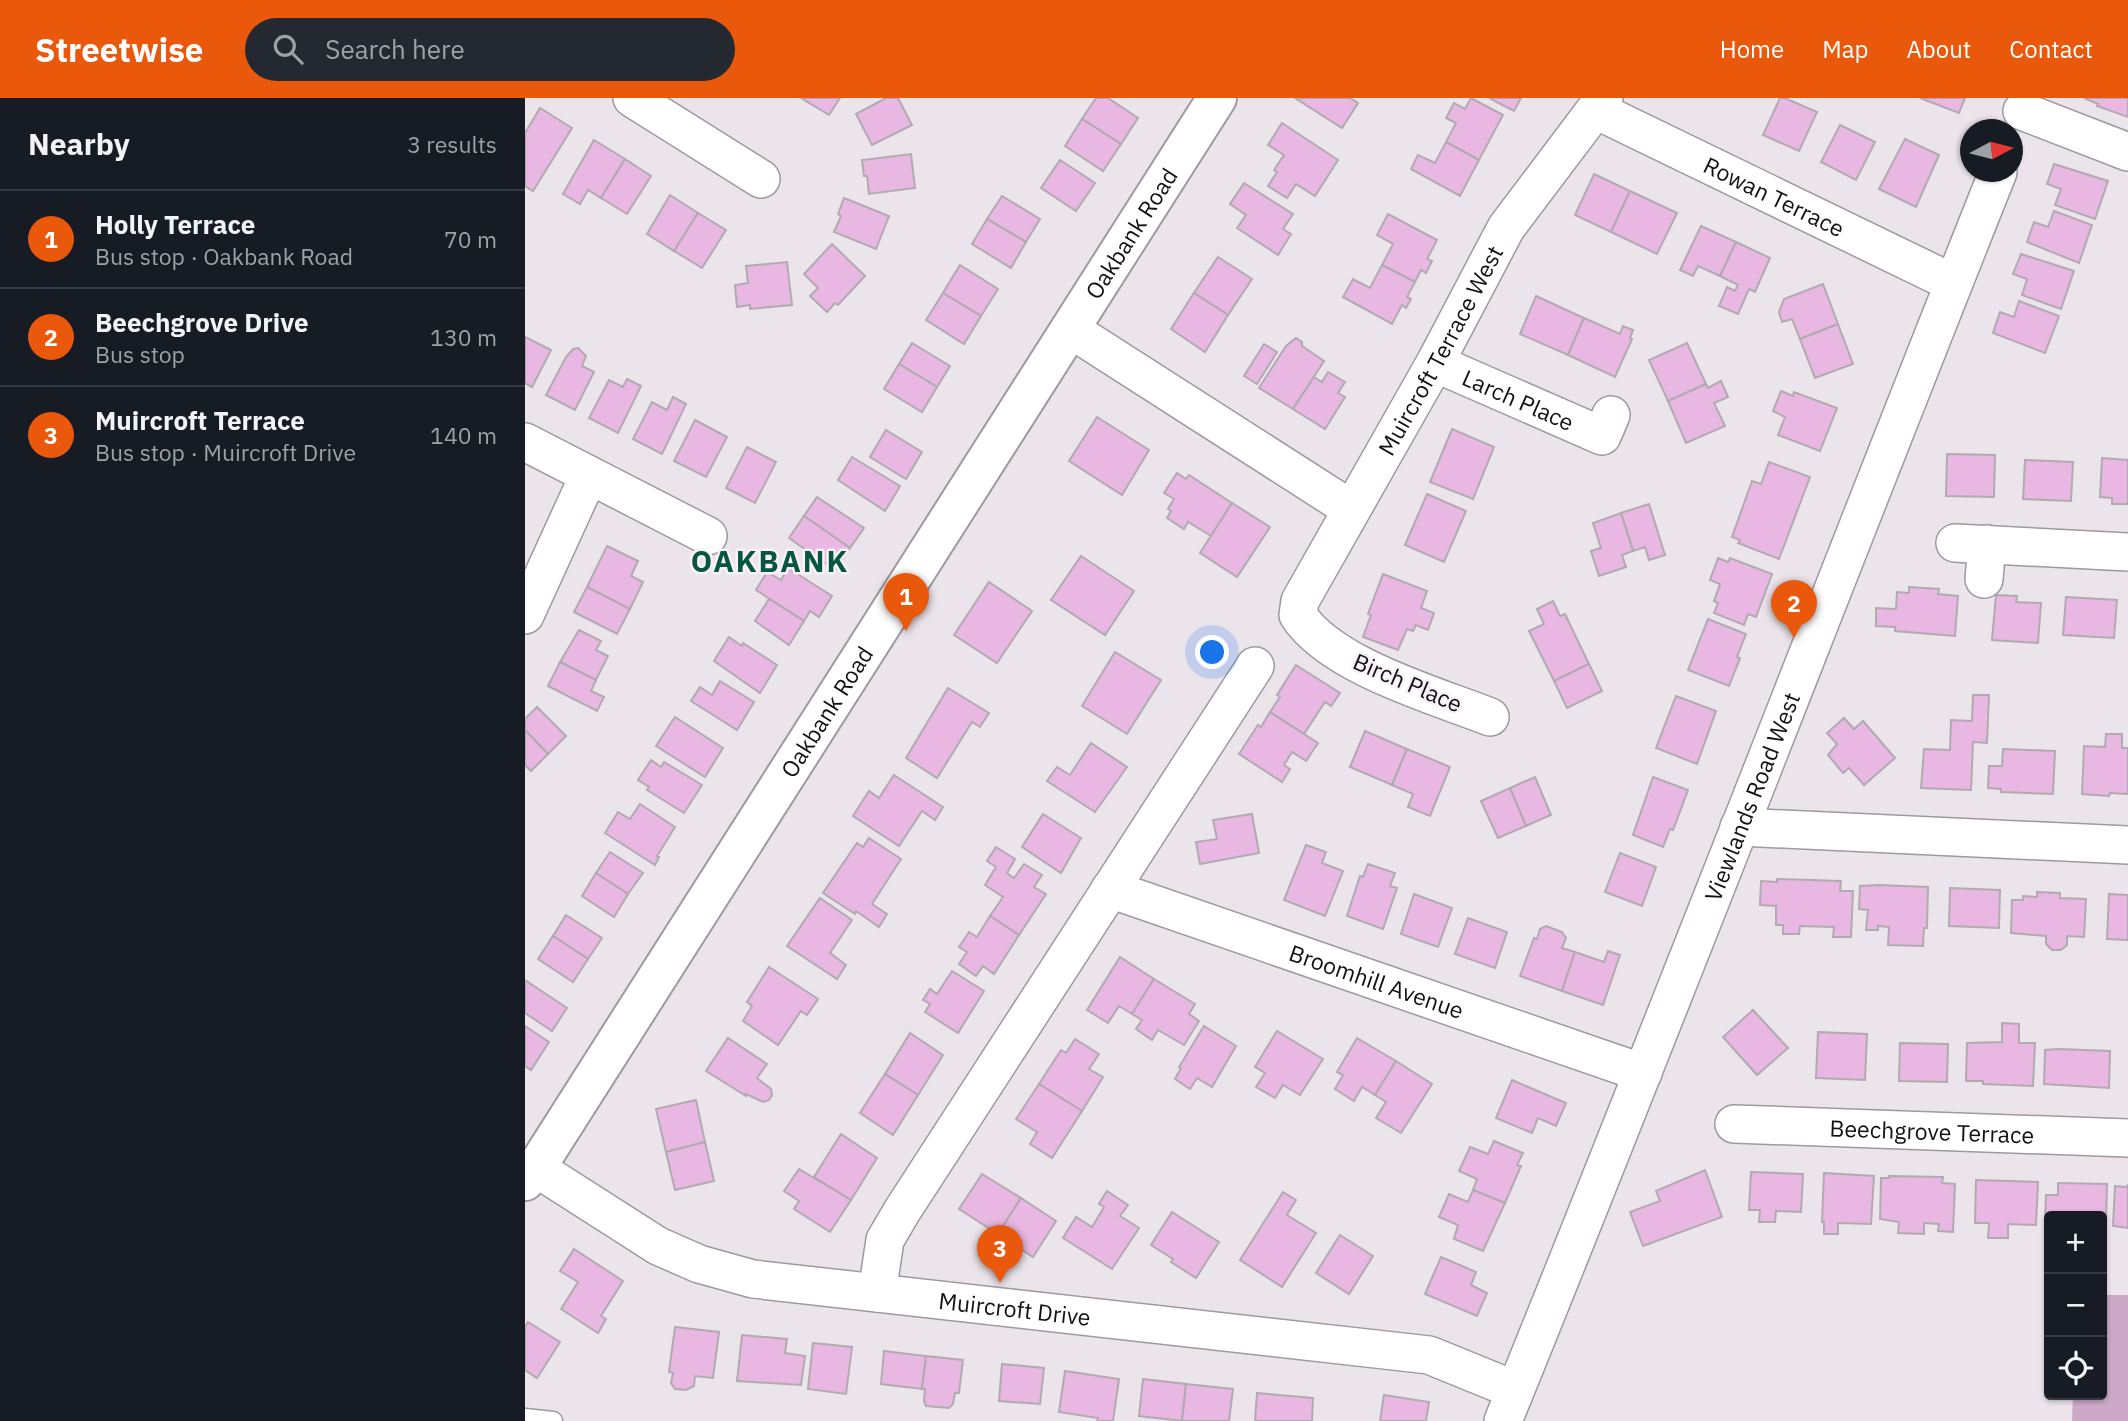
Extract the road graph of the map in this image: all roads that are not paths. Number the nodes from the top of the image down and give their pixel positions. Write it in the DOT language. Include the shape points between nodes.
graph roads {
  1 [pos="632,98"];
  2 [pos="1217,98"];
  3 [pos="1600,104"];
  4 [pos="2020,114"];
  5 [pos="2128,152"];
  6 [pos="761,179"];
  7 [pos="1994,182"];
  8 [pos="1953,283"];
  9 [pos="1070,329"];
  10 [pos="1434,363"];
  11 [pos="1602,435"];
  12 [pos="525,442"];
  13 [pos="589,475"];
  14 [pos="1351,509"];
  15 [pos="708,536"];
  16 [pos="2128,552"];
  17 [pos="1975,555"];
  18 [pos="525,615"];
  19 [pos="1298,615"];
  20 [pos="1255,666"];
  21 [pos="1490,719"];
  22 [pos="1739,827"];
  23 [pos="2128,845"];
  24 [pos="1110,889"];
  25 [pos="1643,1073"];
  26 [pos="1734,1124"];
  27 [pos="2128,1138"];
  28 [pos="531,1175"];
  29 [pos="877,1293"];
  30 [pos="1509,1406"];
  31 [pos="525,1418"];
  32 [pos="554,1421"];
  1 -- 6 [label="street"];
  2 -- 9 [label="street, Oakbank Road"];
  3 -- 8 [label="street, Rowan Terrace"];
  3 -- 10 [label="street, Muircroft Terrace West" via="1506,228"];
  4 -- 5 [label="street"];
  7 -- 8 [label="street, Viewlands Road West"];
  8 -- 22 [label="street, Viewlands Road West"];
  9 -- 14 [label="street"];
  9 -- 28 [label="street, Oakbank Road"];
  10 -- 11 [label="street, Larch Place"];
  10 -- 14 [label="street, Muircroft Terrace West"];
  12 -- 13 [label="street"];
  13 -- 15 [label="street"];
  13 -- 18 [label="street"];
  14 -- 19 [label="street, Muircroft Terrace West" via="1300,601"];
  16 -- 17 [label="street"];
  19 -- 21 [label="street, Birch Place" via="1307,630 1372,671"];
  20 -- 24 [label="street"];
  22 -- 23 [label="street"];
  22 -- 25 [label="street, Viewlands Road West"];
  24 -- 25 [label="street, Broomhill Avenue"];
  24 -- 29 [label="street" via="901,1211 885,1240"];
  25 -- 30 [label="street, Viewlands Road West"];
  26 -- 27 [label="street, Beechgrove Terrace"];
  28 -- 29 [label="street, Muircroft Drive" via="699,1264 753,1279"];
  29 -- 30 [label="street, Muircroft Drive" via="1429,1355"];
  31 -- 32 [label="lane"];
}
